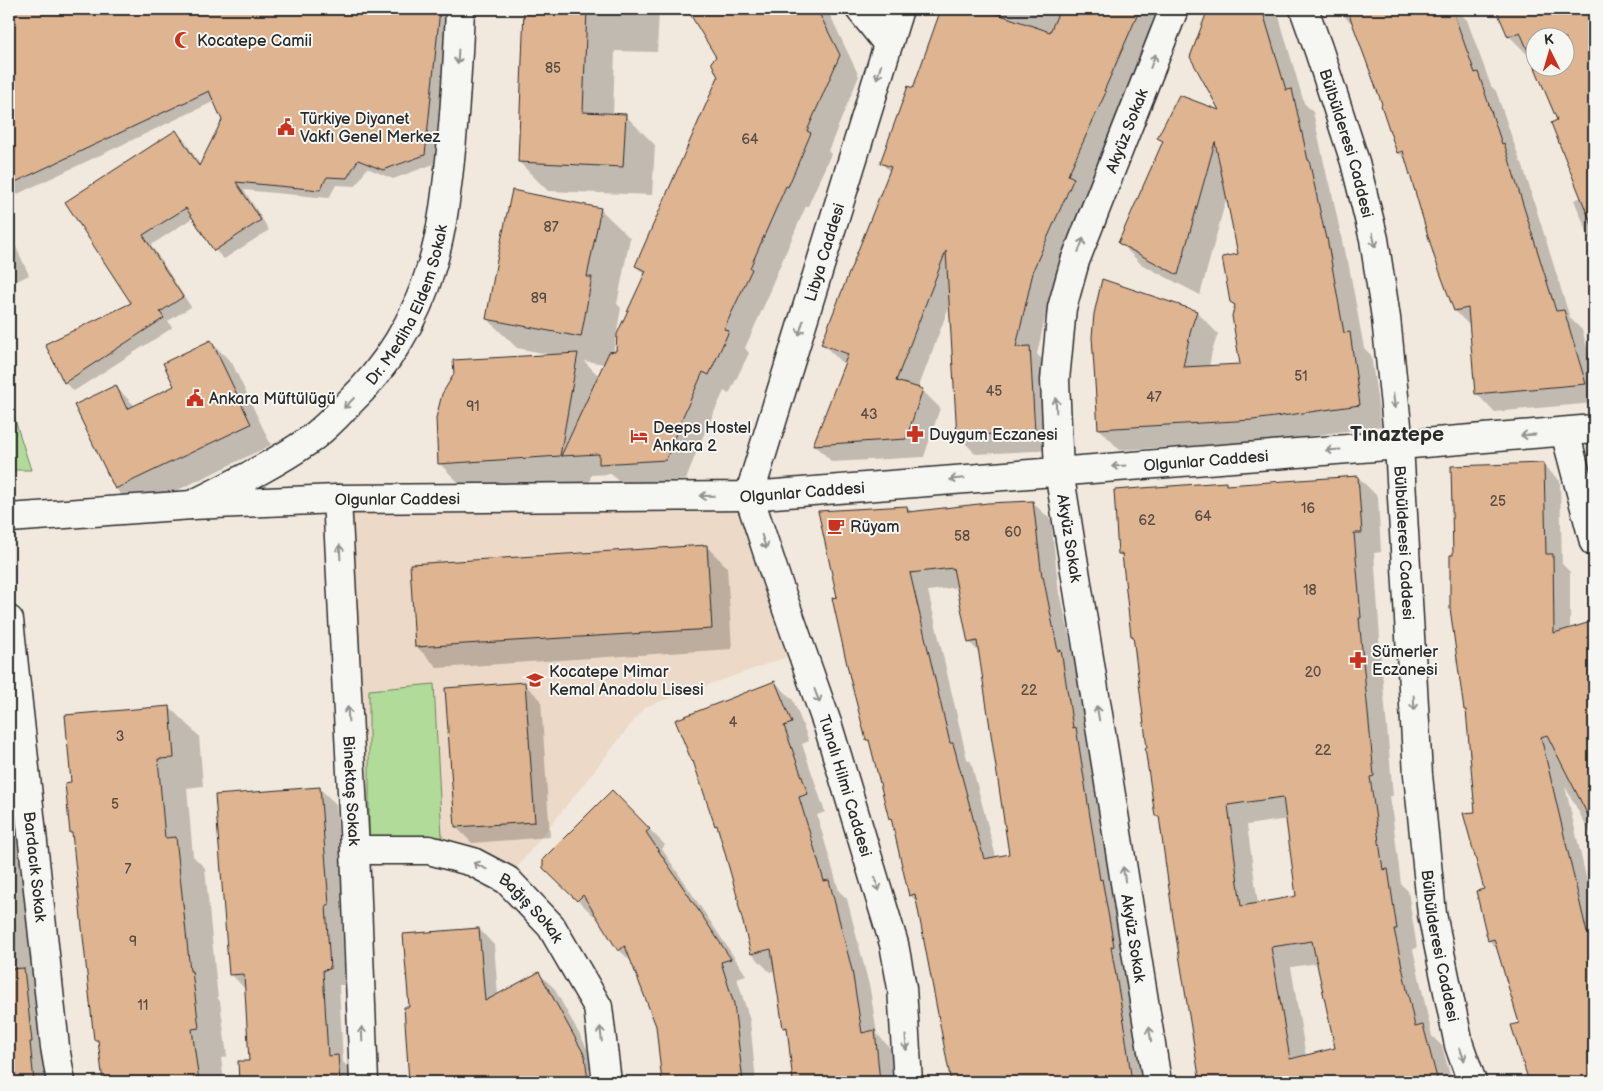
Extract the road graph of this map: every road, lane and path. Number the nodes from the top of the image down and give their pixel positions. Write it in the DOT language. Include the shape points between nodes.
graph roads {
  1 [pos="460,9"];
  2 [pos="860,9"];
  3 [pos="899,9"];
  4 [pos="1174,9"];
  5 [pos="1304,9"];
  6 [pos="888,44"];
  7 [pos="1594,430"];
  8 [pos="1565,432"];
  9 [pos="1399,445"];
  10 [pos="1059,471"];
  11 [pos="749,496"];
  12 [pos="337,499"];
  13 [pos="192,505"];
  14 [pos="9,518"];
  15 [pos="1594,542"];
  16 [pos="9,620"];
  17 [pos="355,850"];
  18 [pos="61,1082"];
  19 [pos="364,1082"];
  20 [pos="607,1082"];
  21 [pos="908,1082"];
  22 [pos="1157,1082"];
  23 [pos="1472,1082"];
  1 -- 13 [label="street, Dr. Mediha Eldem Sokak, one-way" via="455,115 440,235 418,304 402,336 361,392 309,440 284,457"];
  2 -- 6 [label="street"];
  3 -- 6 [label="street, Libya Caddesi"];
  10 -- 4 [label="street, Akyüz Sokak, one-way" via="1055,380 1062,308 1075,261"];
  5 -- 9 [label="street, Bülbülderesi Caddesi, one-way" via="1355,162 1374,238"];
  6 -- 11 [label="street, Libya Caddesi, one-way"];
  7 -- 8 [label="street, Olgunlar Caddesi"];
  8 -- 9 [label="street, Olgunlar Caddesi, one-way"];
  8 -- 15 [label="street"];
  9 -- 10 [label="street, Olgunlar Caddesi, one-way"];
  9 -- 23 [label="street, Bülbülderesi Caddesi, one-way" via="1418,775 1432,914 1459,1045"];
  10 -- 11 [label="street, Olgunlar Caddesi, one-way"];
  22 -- 10 [label="street, Akyüz Sokak, one-way"];
  11 -- 12 [label="street, Olgunlar Caddesi, one-way"];
  11 -- 21 [label="street, Tunalı Hilmi Caddesi, one-way" via="828,726 894,944 902,988"];
  12 -- 13 [label="street, Olgunlar Caddesi"];
  17 -- 12 [label="street, Binektaş Sokak, one-way"];
  13 -- 14 [label="street, Olgunlar Caddesi"];
  16 -- 18 [label="street, Bardacık Sokak"];
  19 -- 17 [label="street, Binektaş Sokak, one-way"];
  20 -- 17 [label="street, Bağış Sokak, one-way" via="598,1008 551,926 507,880 473,862 429,850"];
}
